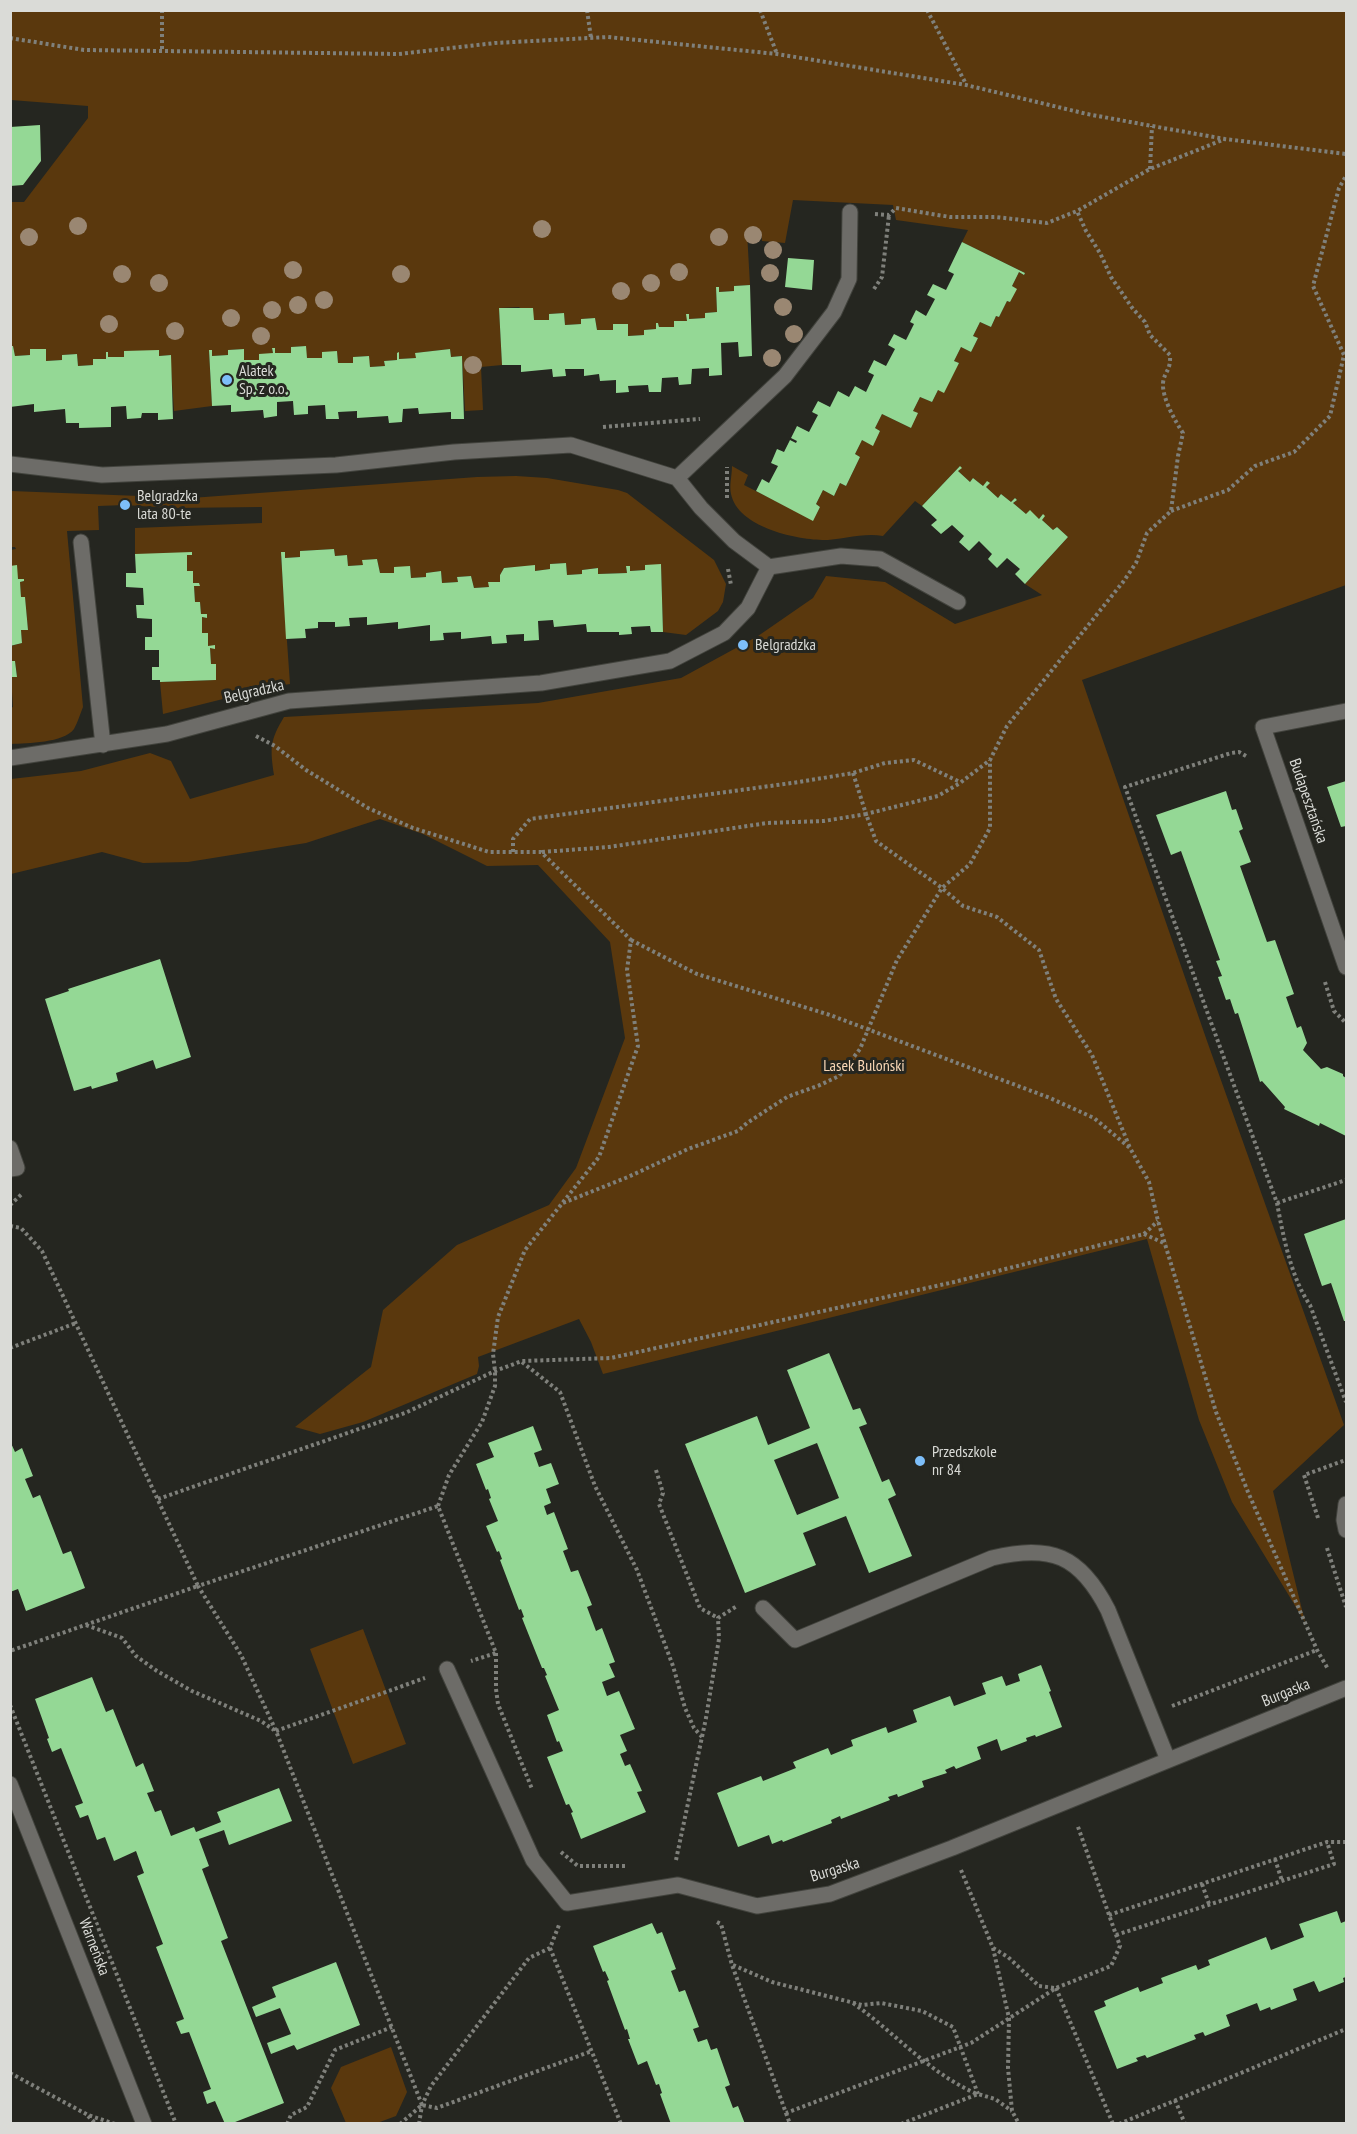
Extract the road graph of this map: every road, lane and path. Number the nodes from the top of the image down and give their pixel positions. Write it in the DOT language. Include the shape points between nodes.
graph roads {
  1 [pos="162,10"];
  2 [pos="587,10"];
  3 [pos="760,10"];
  4 [pos="927,10"];
  5 [pos="10,38"];
  6 [pos="591,38"];
  7 [pos="162,52"];
  8 [pos="777,54"];
  9 [pos="966,85"];
  10 [pos="1152,126"];
  11 [pos="1225,139"];
  12 [pos="1347,154"];
  13 [pos="1150,169"];
  14 [pos="1347,176"];
  15 [pos="1077,211"];
  16 [pos="850,212"];
  17 [pos="10,464"];
  18 [pos="677,478"];
  19 [pos="1171,511"];
  20 [pos="81,542"];
  21 [pos="726,564"];
  22 [pos="769,567"];
  23 [pos="730,590"];
  24 [pos="958,602"];
  25 [pos="1347,711"];
  26 [pos="243,712"];
  27 [pos="103,745"];
  28 [pos="10,758"];
  29 [pos="1249,758"];
  30 [pos="990,760"];
  31 [pos="854,773"];
  32 [pos="960,783"];
  33 [pos="866,814"];
  34 [pos="513,852"];
  35 [pos="541,852"];
  36 [pos="942,888"];
  37 [pos="631,940"];
  38 [pos="1347,967"];
  39 [pos="1323,977"];
  40 [pos="1347,1023"];
  41 [pos="867,1029"];
  42 [pos="10,1148"];
  43 [pos="1130,1148"];
  44 [pos="14,1169"];
  45 [pos="1347,1180"];
  46 [pos="562,1203"];
  47 [pos="1277,1203"];
  48 [pos="1158,1221"];
  49 [pos="10,1226"];
  50 [pos="1144,1234"];
  51 [pos="1166,1244"];
  52 [pos="76,1323"];
  53 [pos="10,1348"];
  54 [pos="522,1361"];
  55 [pos="495,1371"];
  56 [pos="1347,1402"];
  57 [pos="656,1470"];
  58 [pos="158,1499"];
  59 [pos="1347,1504"];
  60 [pos="438,1506"];
  61 [pos="1347,1530"];
  62 [pos="198,1586"];
  63 [pos="763,1608"];
  64 [pos="733,1609"];
  65 [pos="718,1618"];
  66 [pos="86,1625"];
  67 [pos="1317,1650"];
  68 [pos="10,1651"];
  69 [pos="496,1653"];
  70 [pos="447,1669"];
  71 [pos="1330,1674"];
  72 [pos="411,1683"];
  73 [pos="1347,1688"];
  74 [pos="10,1705"];
  75 [pos="1149,1714"];
  76 [pos="276,1731"];
  77 [pos="702,1737"];
  78 [pos="1168,1760"];
  79 [pos="10,1784"];
  80 [pos="532,1791"];
  81 [pos="1069,1802"];
  82 [pos="1327,1842"];
  83 [pos="1347,1842"];
  84 [pos="554,1846"];
  85 [pos="952,1848"];
  86 [pos="1275,1859"];
  87 [pos="632,1866"];
  88 [pos="1282,1881"];
  89 [pos="1202,1884"];
  90 [pos="678,1885"];
  91 [pos="1209,1904"];
  92 [pos="1109,1915"];
  93 [pos="712,1918"];
  94 [pos="1116,1935"];
  95 [pos="993,1948"];
  96 [pos="732,1965"];
  97 [pos="1056,1988"];
  98 [pos="850,2001"];
  99 [pos="1009,2018"];
  100 [pos="392,2027"];
  101 [pos="1347,2029"];
  102 [pos="961,2047"];
  103 [pos="592,2051"];
  104 [pos="923,2061"];
  105 [pos="10,2073"];
  106 [pos="978,2094"];
  107 [pos="1175,2100"];
  108 [pos="422,2105"];
  109 [pos="1012,2111"];
  110 [pos="786,2113"];
  111 [pos="88,2115"];
  112 [pos="96,2124"];
  113 [pos="115,2124"];
  114 [pos="144,2124"];
  115 [pos="176,2124"];
  116 [pos="287,2124"];
  117 [pos="400,2124"];
  118 [pos="418,2124"];
  119 [pos="621,2124"];
  120 [pos="790,2124"];
  121 [pos="901,2124"];
  122 [pos="1019,2124"];
  123 [pos="1113,2124"];
  124 [pos="1119,2124"];
  125 [pos="1185,2124"];
  1 -- 7 [label="path"];
  2 -- 6 [label="path"];
  3 -- 8 [label="path"];
  4 -- 9 [label="path"];
  5 -- 7 [label="path" via="84,50"];
  6 -- 7 [label="path" via="399,54"];
  6 -- 8 [label="path"];
  8 -- 9 [label="path"];
  9 -- 10 [label="path"];
  10 -- 11 [label="path"];
  10 -- 13 [label="path"];
  11 -- 12 [label="path"];
  11 -- 13 [label="path"];
  13 -- 15 [label="path"];
  14 -- 19 [label="path" via="1339,188 1313,286 1344,355 1330,416 1294,452 1255,466 1228,490"];
  15 -- 16 [label="path" via="1047,223 950,217 896,208 889,215"];
  15 -- 19 [label="path" via="1111,277 1150,335 1170,355 1163,384 1170,413 1183,433"];
  16 -- 18 [label="street" via="849,279 834,312 785,376"];
  17 -- 18 [label="street" via="102,475 336,465 572,445"];
  18 -- 22 [label="street" via="734,541"];
  19 -- 30 [label="path" via="1147,533 1136,563 1123,582 1007,726"];
  20 -- 27 [label="street"];
  21 -- 23 [label="path"];
  22 -- 24 [label="street" via="841,556 880,559"];
  22 -- 26 [label="street, Belgradzka" via="748,608 724,633 670,661 541,683 289,701"];
  25 -- 38 [label="street, Budapesztańska" via="1263,727"];
  26 -- 27 [label="street, Belgradzka" via="167,734"];
  26 -- 34 [label="path" via="255,735 368,808 413,828 489,852"];
  27 -- 28 [label="street, Belgradzka"];
  29 -- 47 [label="path" via="1239,752 1231,753 1125,787"];
  30 -- 32 [label="path"];
  30 -- 36 [label="path" via="990,828 970,864"];
  31 -- 32 [label="path" via="885,763 914,760"];
  31 -- 33 [label="path"];
  31 -- 34 [label="path" via="530,819 513,839"];
  32 -- 33 [label="path" via="938,796"];
  33 -- 35 [label="path"];
  33 -- 36 [label="path" via="876,841"];
  34 -- 35 [label="path"];
  35 -- 37 [label="path"];
  36 -- 41 [label="path" via="897,960"];
  36 -- 43 [label="path" via="963,906 997,917 1039,950 1056,999 1092,1055"];
  37 -- 41 [label="path" via="697,974"];
  37 -- 46 [label="path" via="627,970 638,1046 599,1157"];
  39 -- 40 [label="path" via="1334,1011"];
  41 -- 43 [label="path" via="1050,1098 1094,1118"];
  41 -- 46 [label="path" via="860,1049 838,1076 787,1097 738,1131"];
  42 -- 44 [label="street"];
  43 -- 48 [label="path" via="1149,1182"];
  45 -- 47 [label="path"];
  46 -- 55 [label="path" via="525,1250 498,1317"];
  47 -- 56 [label="path" via="1303,1295"];
  48 -- 50 [label="path"];
  48 -- 51 [label="path"];
  49 -- 52 [label="path" via="21,1228 42,1251"];
  50 -- 51 [label="path"];
  50 -- 54 [label="path" via="954,1282 611,1358"];
  51 -- 67 [label="path" via="1216,1412"];
  52 -- 53 [label="path"];
  52 -- 58 [label="path"];
  54 -- 55 [label="path"];
  54 -- 77 [label="path" via="560,1392 595,1486 637,1570 685,1708"];
  55 -- 58 [label="path" via="405,1413"];
  55 -- 60 [label="path" via="495,1386 482,1422 449,1475"];
  57 -- 65 [label="path" via="663,1493 659,1504 700,1608"];
  58 -- 62 [label="path"];
  59 -- 61 [label="street"];
  60 -- 62 [label="path"];
  60 -- 69 [label="path"];
  62 -- 66 [label="path"];
  62 -- 76 [label="path" via="241,1655"];
  63 -- 75 [label="street" via="795,1640 992,1558 1045,1552 1068,1560 1097,1588"];
  64 -- 65 [label="path"];
  65 -- 77 [label="path" via="719,1638"];
  66 -- 68 [label="path"];
  66 -- 76 [label="path" via="122,1638 136,1656 157,1671"];
  67 -- 71 [label="path"];
  67 -- 75 [label="path"];
  69 -- 70 [label="path"];
  69 -- 80 [label="path" via="498,1704"];
  70 -- 90 [label="street, Burgaska" via="533,1860 567,1903"];
  72 -- 76 [label="path"];
  73 -- 78 [label="street, Burgaska"];
  74 -- 115 [label="path"];
  75 -- 78 [label="street"];
  76 -- 100 [label="path"];
  77 -- 90 [label="path" via="675,1866"];
  78 -- 81 [label="street, Burgaska"];
  79 -- 114 [label="street, Warneńska"];
  81 -- 85 [label="street, Burgaska"];
  81 -- 92 [label="path"];
  82 -- 83 [label="path"];
  82 -- 86 [label="path"];
  82 -- 88 [label="path" via="1334,1864"];
  84 -- 87 [label="path" via="578,1866"];
  85 -- 90 [label="street, Burgaska" via="830,1894 757,1906"];
  85 -- 95 [label="path"];
  86 -- 88 [label="path"];
  86 -- 89 [label="path"];
  88 -- 91 [label="path"];
  89 -- 91 [label="path"];
  89 -- 92 [label="path"];
  91 -- 94 [label="path"];
  92 -- 94 [label="path"];
  93 -- 96 [label="path" via="720,1924"];
  94 -- 97 [label="path" via="1120,1946 1111,1966"];
  95 -- 97 [label="path" via="1039,1986"];
  95 -- 99 [label="path"];
  96 -- 98 [label="path" via="772,1982"];
  96 -- 110 [label="path"];
  97 -- 99 [label="path"];
  97 -- 123 [label="path"];
  98 -- 102 [label="path" via="922,2011 953,2027"];
  98 -- 104 [label="path"];
  99 -- 102 [label="path"];
  99 -- 109 [label="path"];
  100 -- 108 [label="path"];
  100 -- 116 [label="path" via="335,2050 307,2108 291,2115"];
  101 -- 107 [label="path"];
  102 -- 104 [label="path"];
  102 -- 106 [label="path"];
  103 -- 108 [label="path" via="437,2108"];
  103 -- 108 [label="path" via="550,1948 529,1958 431,2086"];
  103 -- 119 [label="path"];
  104 -- 106 [label="path"];
  104 -- 110 [label="path"];
  105 -- 111 [label="path"];
  106 -- 109 [label="path" via="995,2099"];
  106 -- 121 [label="path"];
  107 -- 124 [label="path"];
  107 -- 125 [label="path"];
  108 -- 117 [label="path"];
  108 -- 118 [label="path"];
  109 -- 122 [label="path"];
  110 -- 120 [label="path"];
  111 -- 112 [label="path"];
  111 -- 113 [label="path"];
}
